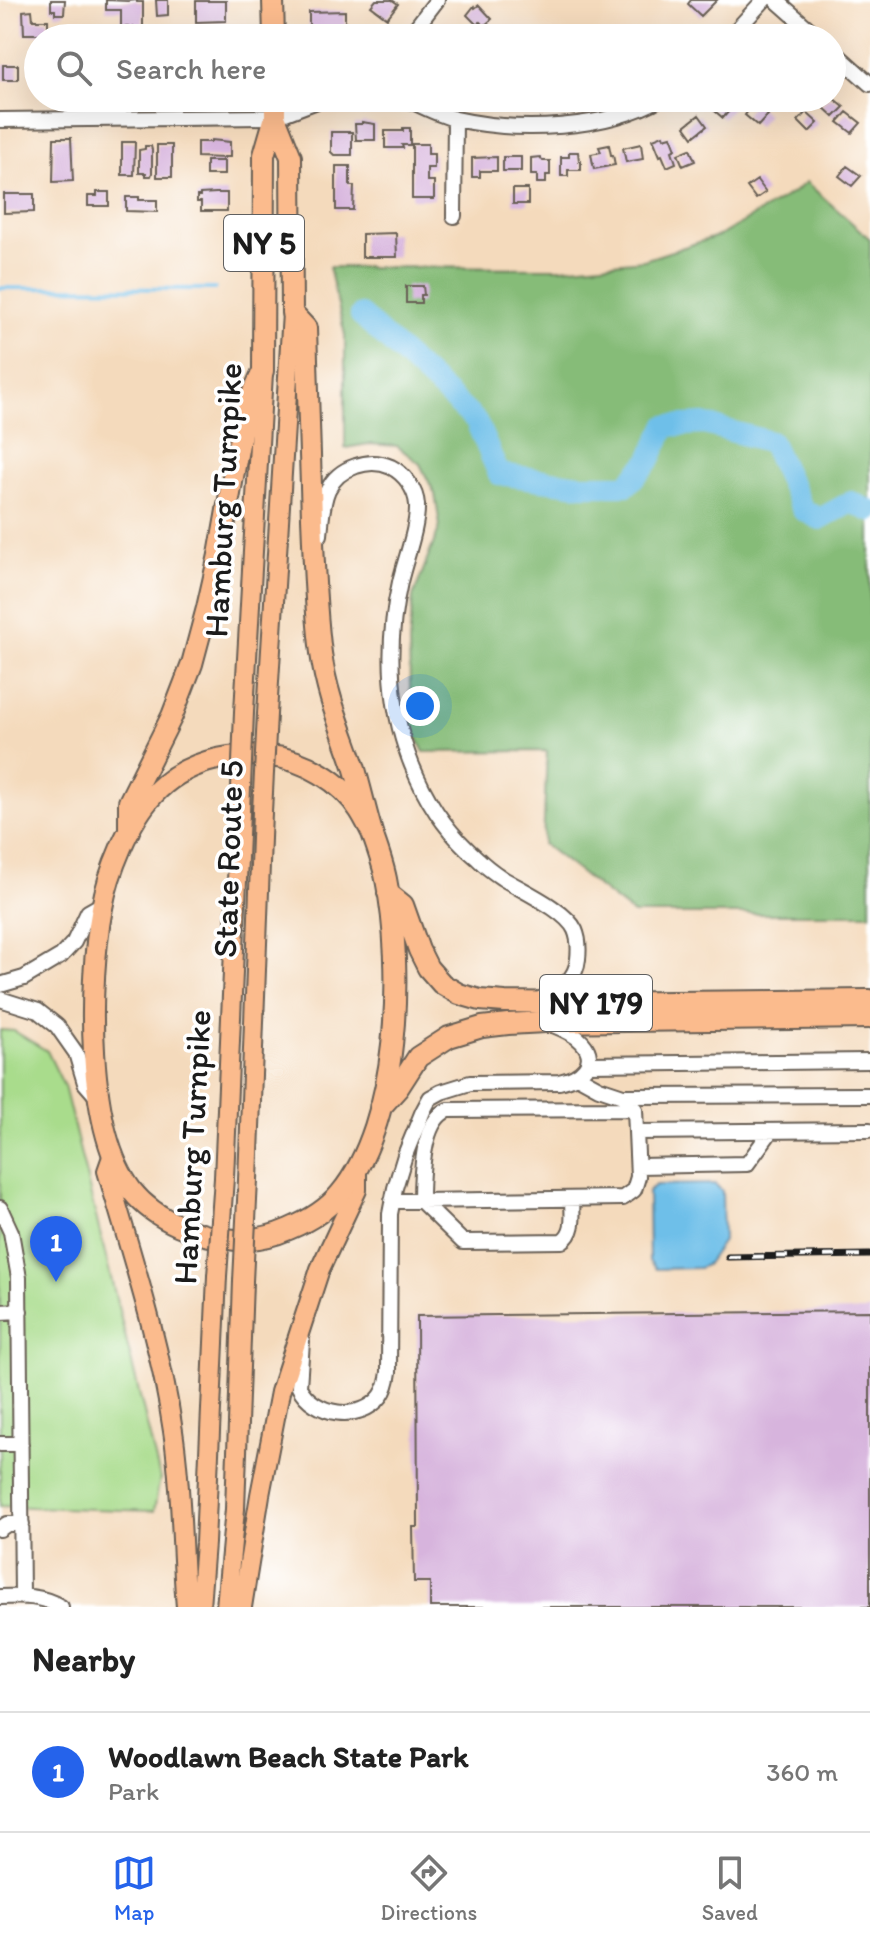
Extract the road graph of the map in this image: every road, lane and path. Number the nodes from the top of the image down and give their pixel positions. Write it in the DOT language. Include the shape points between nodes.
graph roads {
  1 [pos="273,0"];
  2 [pos="437,0"];
  3 [pos="764,0"];
  4 [pos="776,0"];
  5 [pos="274,24"];
  6 [pos="419,24"];
  7 [pos="742,24"];
  8 [pos="803,24"];
  9 [pos="846,63"];
  10 [pos="870,84"];
  11 [pos="169,112"];
  12 [pos="274,112"];
  13 [pos="277,112"];
  14 [pos="435,112"];
  15 [pos="630,112"];
  16 [pos="455,119"];
  17 [pos="0,120"];
  18 [pos="454,216"];
  19 [pos="292,313"];
  20 [pos="263,371"];
  21 [pos="315,585"];
  22 [pos="129,831"];
  23 [pos="373,835"];
  24 [pos="388,893"];
  25 [pos="102,904"];
  26 [pos="0,985"];
  27 [pos="0,999"];
  28 [pos="870,1000"];
  29 [pos="530,1003"];
  30 [pos="870,1018"];
  31 [pos="545,1022"];
  32 [pos="870,1061"];
  33 [pos="588,1064"];
  34 [pos="577,1076"];
  35 [pos="870,1095"];
  36 [pos="98,1098"];
  37 [pos="623,1102"];
  38 [pos="380,1108"];
  39 [pos="870,1130"];
  40 [pos="771,1131"];
  41 [pos="637,1132"];
  42 [pos="113,1154"];
  43 [pos="638,1166"];
  44 [pos="357,1168"];
  45 [pos="572,1199"];
  46 [pos="392,1201"];
  47 [pos="421,1201"];
  48 [pos="0,1208"];
  49 [pos="306,1309"];
  50 [pos="20,1311"];
  51 [pos="0,1312"];
  52 [pos="0,1444"];
  53 [pos="21,1444"];
  54 [pos="22,1524"];
  55 [pos="0,1529"];
  56 [pos="22,1596"];
  57 [pos="0,1597"];
  58 [pos="61,1607"];
  59 [pos="186,1607"];
  60 [pos="200,1607"];
  61 [pos="226,1607"];
  62 [pos="242,1607"];
  1 -- 5 [label="highway"];
  2 -- 6 [label="street"];
  3 -- 7 [label="street"];
  4 -- 8 [label="street"];
  9 -- 10 [label="street"];
  11 -- 17 [label="street"];
  12 -- 20 [label="highway, Hamburg Turnpike / NY 5" via="264,155"];
  13 -- 19 [label="highway, State Route 5 / NY 5" via="291,157"];
  14 -- 16 [label="street"];
  15 -- 16 [label="street" via="554,127"];
  16 -- 18 [label="street"];
  19 -- 21 [label="highway" via="306,328"];
  19 -- 61 [label="main road, State Route 5 / NY 5, bridge" via="262,812 235,1509"];
  20 -- 22 [label="highway" via="245,410 219,555 192,664 129,802"];
  20 -- 60 [label="main road, Hamburg Turnpike / NY 5, bridge"];
  21 -- 23 [label="highway" via="330,698"];
  21 -- 29 [label="street" via="323,505 331,483 363,463 394,469 417,501 392,642 394,703 408,757 428,799 459,840 499,876 566,916 578,941 578,964 565,986"];
  22 -- 23 [label="highway" via="152,795 179,775 208,761 254,755 279,757 319,772 359,808"];
  22 -- 25 [label="highway"];
  23 -- 24 [label="highway"];
  24 -- 29 [label="highway, NY 179" via="403,905 419,950 442,984 480,1000"];
  24 -- 38 [label="highway" via="395,1004"];
  25 -- 26 [label="street" via="88,912 61,956"];
  25 -- 36 [label="highway" via="93,998"];
  27 -- 36 [label="street" via="38,1011 57,1026"];
  28 -- 29 [label="highway, NY 179"];
  30 -- 31 [label="highway, NY 179"];
  31 -- 33 [label="street" via="580,1040"];
  31 -- 38 [label="highway, NY 179" via="482,1027 449,1037 418,1057"];
  32 -- 33 [label="street"];
  33 -- 34 [label="street"];
  34 -- 37 [label="street"];
  34 -- 46 [label="street" via="559,1082 470,1083 430,1098"];
  35 -- 37 [label="street"];
  36 -- 42 [label="highway"];
  37 -- 41 [label="street" via="635,1109"];
  37 -- 47 [label="street" via="439,1114 421,1168"];
  38 -- 44 [label="highway"];
  39 -- 40 [label="street"];
  40 -- 41 [label="street"];
  40 -- 43 [label="street" via="747,1164"];
  41 -- 43 [label="street"];
  42 -- 44 [label="highway" via="129,1187 154,1211 188,1229 234,1240 263,1238 307,1222 341,1193"];
  42 -- 59 [label="main road" via="107,1171 174,1431"];
  43 -- 45 [label="street" via="634,1190 623,1198"];
  44 -- 49 [label="main road" via="357,1190"];
  45 -- 47 [label="street"];
  45 -- 47 [label="street" via="572,1230 562,1241 463,1242"];
  46 -- 47 [label="street"];
  46 -- 49 [label="street" via="389,1372 380,1397 369,1406 325,1411 302,1394"];
  48 -- 50 [label="street" via="17,1258"];
  49 -- 62 [label="main road" via="277,1407"];
  50 -- 51 [label="street"];
  50 -- 53 [label="street"];
  52 -- 53 [label="street"];
  53 -- 54 [label="street"];
  54 -- 55 [label="street"];
  54 -- 56 [label="street"];
  56 -- 57 [label="street"];
  56 -- 58 [label="street" via="48,1599"];
}
